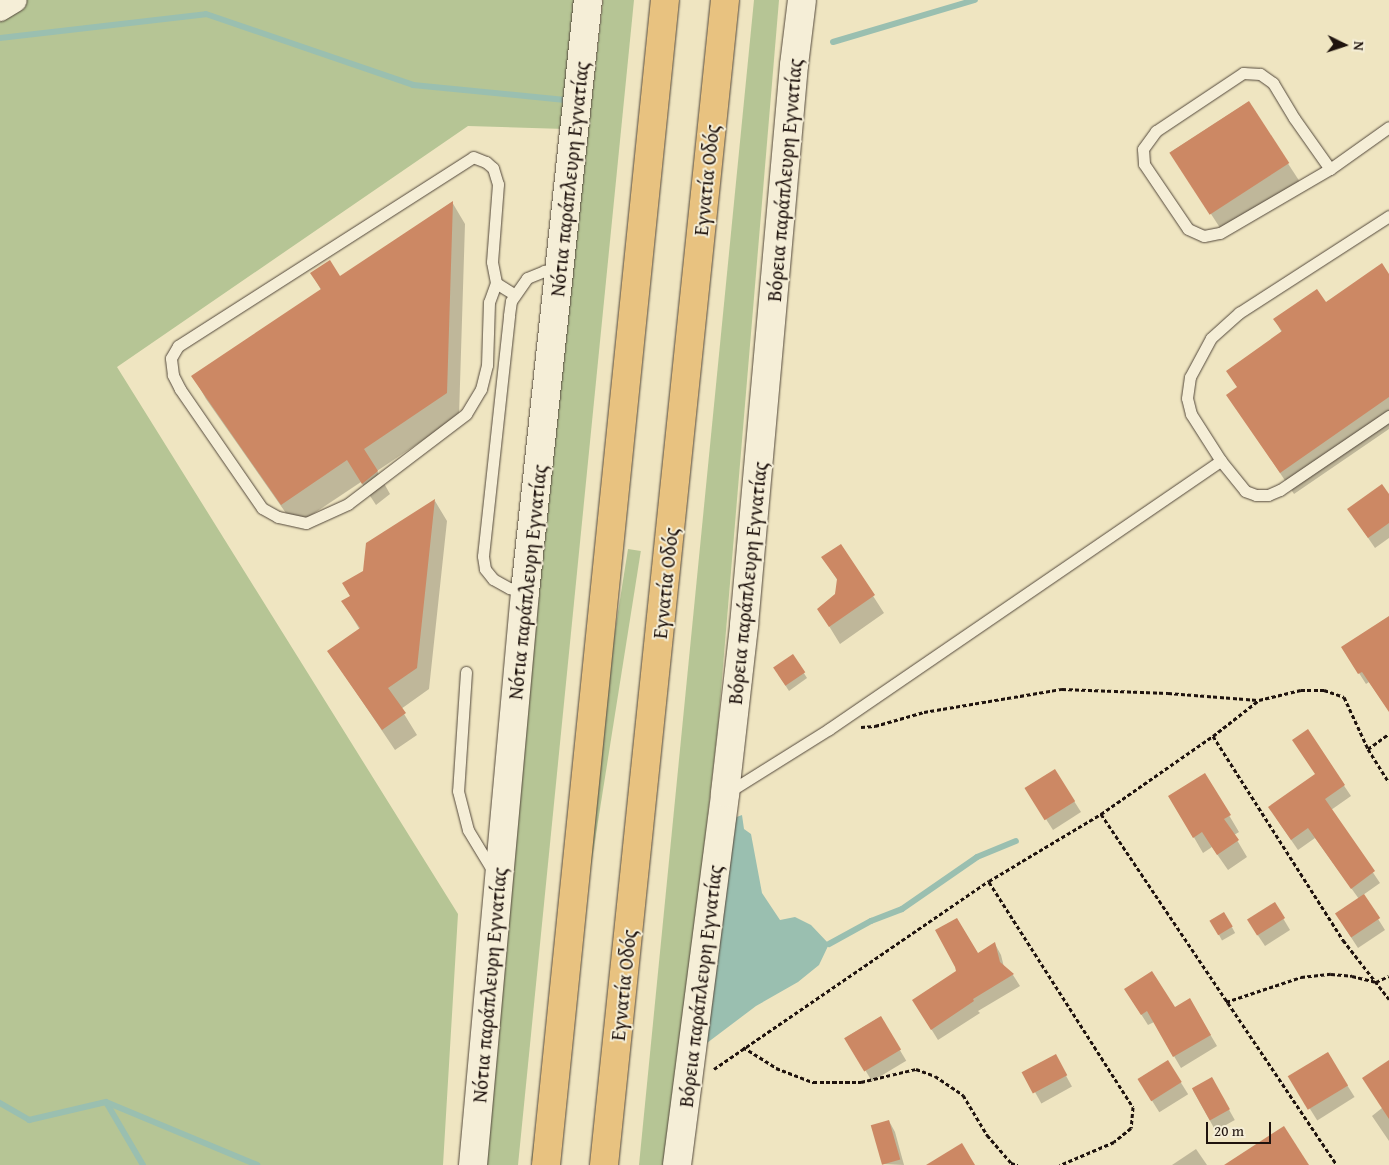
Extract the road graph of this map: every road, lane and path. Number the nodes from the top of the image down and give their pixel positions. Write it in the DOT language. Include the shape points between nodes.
graph roads {
  1 [pos="15,0"];
  2 [pos="588,0"];
  3 [pos="665,0"];
  4 [pos="725,0"];
  5 [pos="802,0"];
  6 [pos="0,9"];
  7 [pos="1389,127"];
  8 [pos="1330,169"];
  9 [pos="1389,216"];
  10 [pos="560,268"];
  11 [pos="496,282"];
  12 [pos="515,295"];
  13 [pos="1389,416"];
  14 [pos="1221,461"];
  15 [pos="525,592"];
  16 [pos="466,672"];
  17 [pos="1259,700"];
  18 [pos="829,729"];
  19 [pos="1389,734"];
  20 [pos="1213,736"];
  21 [pos="1368,749"];
  22 [pos="1389,782"];
  23 [pos="725,794"];
  24 [pos="1101,814"];
  25 [pos="498,881"];
  26 [pos="989,882"];
  27 [pos="1389,976"];
  28 [pos="1376,982"];
  29 [pos="1389,999"];
  30 [pos="1226,1002"];
  31 [pos="743,1047"];
  32 [pos="687,1088"];
  33 [pos="1336,1164"];
  34 [pos="473,1165"];
  35 [pos="546,1165"];
  36 [pos="604,1165"];
  37 [pos="677,1165"];
  38 [pos="1018,1165"];
  39 [pos="1060,1165"];
  1 -- 6 [label="street"];
  2 -- 10 [label="street, Νότια παράπλευρη Εγνατίας"];
  3 -- 35 [label="highway"];
  4 -- 36 [label="highway, Εγνατία Οδός"];
  5 -- 23 [label="street, Βόρεια παράπλευρη Εγνατίας" via="744,625"];
  7 -- 8 [label="lane"];
  8 -- 8 [label="lane" via="1220,233 1204,236 1188,229 1144,164 1143,149 1156,131 1243,73 1260,74 1273,83"];
  9 -- 14 [label="lane" via="1239,313 1212,338 1190,377 1187,398 1190,414"];
  10 -- 12 [label="lane" via="527,278"];
  10 -- 15 [label="street, Νότια παράπλευρη Εγνατίας"];
  11 -- 11 [label="lane" via="492,262 498,184 493,168 473,157 178,346 171,358 173,375 262,508 278,517 306,523 348,504 466,414 481,389 487,365 489,302"];
  11 -- 12 [label="lane"];
  12 -- 15 [label="lane" via="509,315 483,556 485,569 493,579 508,588"];
  13 -- 14 [label="lane" via="1268,495 1245,491"];
  14 -- 18 [label="lane"];
  15 -- 25 [label="street, Νότια παράπλευρη Εγνατίας"];
  16 -- 25 [label="lane" via="458,791 468,830"];
  17 -- 18 [label="path" via="1062,689 924,712 875,726"];
  17 -- 20 [label="path"];
  17 -- 21 [label="path" via="1301,690 1324,690 1344,697"];
  18 -- 23 [label="lane"];
  19 -- 21 [label="path"];
  20 -- 24 [label="path"];
  20 -- 28 [label="path" via="1343,940"];
  21 -- 22 [label="path"];
  23 -- 32 [label="street, Βόρεια παράπλευρη Εγνατίας"];
  24 -- 26 [label="path"];
  24 -- 30 [label="path"];
  25 -- 34 [label="street, Νότια παράπλευρη Εγνατίας"];
  26 -- 31 [label="path"];
  26 -- 39 [label="path" via="1133,1107 1131,1128 1114,1142"];
  27 -- 28 [label="path"];
  28 -- 29 [label="path"];
  28 -- 30 [label="path" via="1330,974 1301,977"];
  30 -- 33 [label="path"];
  31 -- 32 [label="path"];
  31 -- 38 [label="path" via="776,1068 813,1082 861,1082 916,1069 935,1076 963,1095 987,1135 1011,1164"];
  32 -- 37 [label="street, Βόρεια παράπλευρη Εγνατίας"];
}
